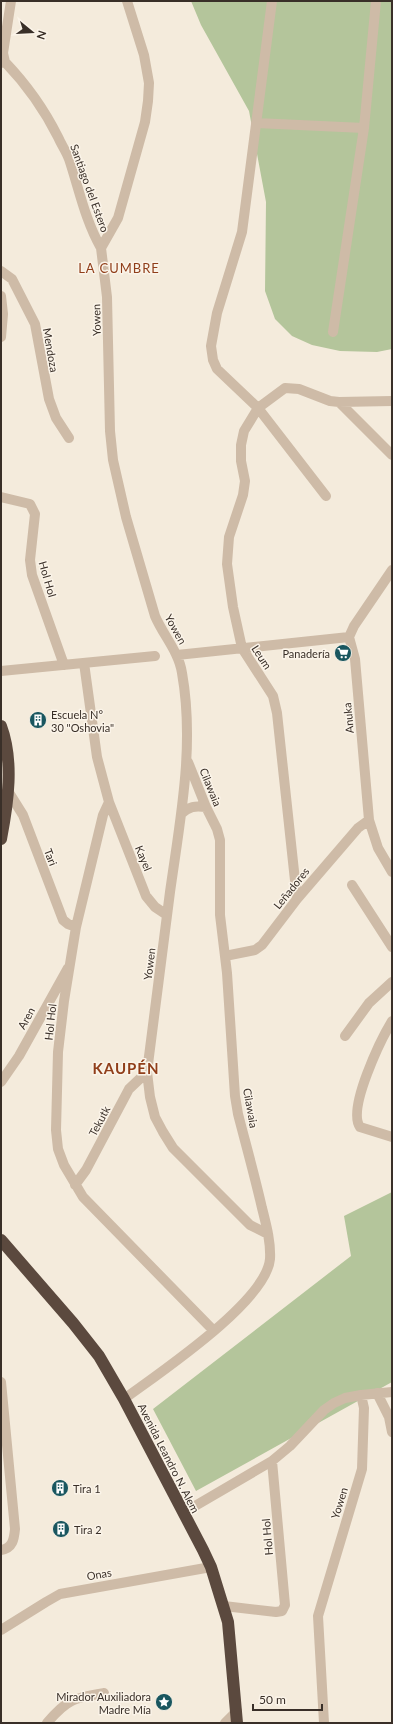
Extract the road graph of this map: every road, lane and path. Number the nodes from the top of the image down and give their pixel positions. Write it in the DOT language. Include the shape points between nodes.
graph roads {
  1 [pos="11,1"];
  2 [pos="127,1"];
  3 [pos="272,1"];
  4 [pos="376,1"];
  5 [pos="3,63"];
  6 [pos="256,123"];
  7 [pos="364,128"];
  8 [pos="101,248"];
  9 [pos="1,271"];
  10 [pos="1,296"];
  11 [pos="333,332"];
  12 [pos="1,337"];
  13 [pos="392,401"];
  14 [pos="338,402"];
  15 [pos="258,408"];
  16 [pos="69,438"];
  17 [pos="392,455"];
  18 [pos="326,496"];
  19 [pos="1,497"];
  20 [pos="392,570"];
  21 [pos="349,638"];
  22 [pos="242,648"];
  23 [pos="177,655"];
  24 [pos="155,656"];
  25 [pos="84,663"];
  26 [pos="64,665"];
  27 [pos="1,671"];
  28 [pos="1,726"];
  29 [pos="187,760"];
  30 [pos="8,791"];
  31 [pos="108,802"];
  32 [pos="206,807"];
  33 [pos="181,814"];
  34 [pos="369,820"];
  35 [pos="1,838"];
  36 [pos="392,872"];
  37 [pos="352,885"];
  38 [pos="297,899"];
  39 [pos="167,915"];
  40 [pos="76,927"];
  41 [pos="392,947"];
  42 [pos="225,956"];
  43 [pos="70,965"];
  44 [pos="392,982"];
  45 [pos="392,1020"];
  46 [pos="345,1036"];
  47 [pos="147,1072"];
  48 [pos="1,1082"];
  49 [pos="392,1137"];
  50 [pos="75,1185"];
  51 [pos="268,1234"];
  52 [pos="1,1240"];
  53 [pos="214,1331"];
  54 [pos="1,1382"];
  55 [pos="392,1392"];
  56 [pos="377,1393"];
  57 [pos="361,1395"];
  58 [pos="124,1399"];
  59 [pos="392,1432"];
  60 [pos="272,1461"];
  61 [pos="183,1513"];
  62 [pos="1,1550"];
  63 [pos="212,1567"];
  64 [pos="224,1606"];
  65 [pos="1,1630"];
  66 [pos="104,1693"];
  67 [pos="237,1717"];
  68 [pos="47,1723"];
  69 [pos="225,1723"];
  70 [pos="324,1723"];
  1 -- 5 [label="street"];
  2 -- 8 [label="street" via="144,55 149,83 148,101 145,122 118,218"];
  3 -- 6 [label="street"];
  4 -- 7 [label="street"];
  5 -- 8 [label="street, Santiago del Estero" via="23,81 51,123 68,157 92,232"];
  6 -- 7 [label="street"];
  6 -- 15 [label="street" via="242,232 217,313 211,346 217,369"];
  7 -- 11 [label="street"];
  8 -- 23 [label="street, Yowen" via="107,296 113,460 126,517 155,616"];
  9 -- 16 [label="street, Mendoza" via="12,279 35,324 49,399 56,418"];
  10 -- 12 [label="street"];
  13 -- 14 [label="street"];
  14 -- 15 [label="street" via="299,389 285,388"];
  14 -- 17 [label="street"];
  15 -- 18 [label="street"];
  15 -- 22 [label="street, Leum" via="244,431 240,446 245,481 229,537 227,564"];
  19 -- 26 [label="street, Hol Hol" via="30,504 35,514 30,560 32,575"];
  20 -- 21 [label="street" via="354,626"];
  21 -- 22 [label="street"];
  21 -- 34 [label="street, Anuka" via="355,659"];
  22 -- 23 [label="street"];
  22 -- 38 [label="street, Leum" via="273,696 278,720"];
  23 -- 29 [label="street, Yowen" via="182,672 188,739"];
  24 -- 25 [label="street"];
  25 -- 26 [label="street"];
  25 -- 31 [label="street" via="97,757"];
  26 -- 27 [label="street"];
  28 -- 30 [label="highway" via="6,745"];
  29 -- 32 [label="street, Cilawaia"];
  29 -- 33 [label="street, Yowen"];
  30 -- 35 [label="highway"];
  30 -- 40 [label="street, Tari" via="23,815 63,920"];
  31 -- 39 [label="street, Kayel" via="146,896 154,907"];
  31 -- 40 [label="street, Hol Hol"];
  32 -- 33 [label="street" via="192,806"];
  32 -- 42 [label="street, Cilawaia" via="220,840 220,915"];
  33 -- 39 [label="street, Yowen"];
  34 -- 36 [label="street, Anuka" via="378,848"];
  34 -- 38 [label="street, Leñadores" via="358,828"];
  37 -- 41 [label="street"];
  38 -- 42 [label="street, Leñadores" via="262,945 255,950"];
  39 -- 47 [label="street, Yowen"];
  40 -- 43 [label="street, Hol Hol"];
  42 -- 51 [label="street, Cilawaia" via="235,1096"];
  43 -- 48 [label="street, Aren" via="19,1056"];
  43 -- 50 [label="street, Hol Hol" via="58,1052 56,1130 58,1149"];
  44 -- 46 [label="street" via="369,1003"];
  45 -- 49 [label="street" via="371,1061 357,1116 360,1127"];
  47 -- 50 [label="street, Tekutk" via="129,1089 86,1170"];
  47 -- 51 [label="street, Yowen" via="155,1117 173,1148 250,1225"];
  50 -- 53 [label="street, Hol Hol" via="83,1197"];
  51 -- 53 [label="street, Cilawaia" via="270,1259 260,1282 248,1299"];
  52 -- 58 [label="highway, Avenida Leandro N. Alem" via="86,1338"];
  53 -- 58 [label="street, Cilawaia"];
  54 -- 62 [label="street" via="15,1529 14,1541 9,1547"];
  55 -- 56 [label="street"];
  56 -- 57 [label="street"];
  56 -- 59 [label="street" via="389,1417"];
  57 -- 60 [label="street" via="334,1402"];
  57 -- 70 [label="street, Yowen" via="364,1408 362,1469 318,1616"];
  58 -- 61 [label="highway, Avenida Leandro N. Alem"];
  60 -- 61 [label="street"];
  60 -- 64 [label="street, Hol Hol" via="285,1605 282,1611 276,1612"];
  61 -- 63 [label="highway, Avenida Leandro N. Alem"];
  63 -- 64 [label="highway, Avenida Leandro N. Alem"];
  63 -- 65 [label="street, Onas" via="60,1594"];
  64 -- 67 [label="highway, Avenida Leandro N. Alem" via="230,1638"];
  66 -- 68 [label="street" via="69,1701"];
  67 -- 69 [label="street"];
}
